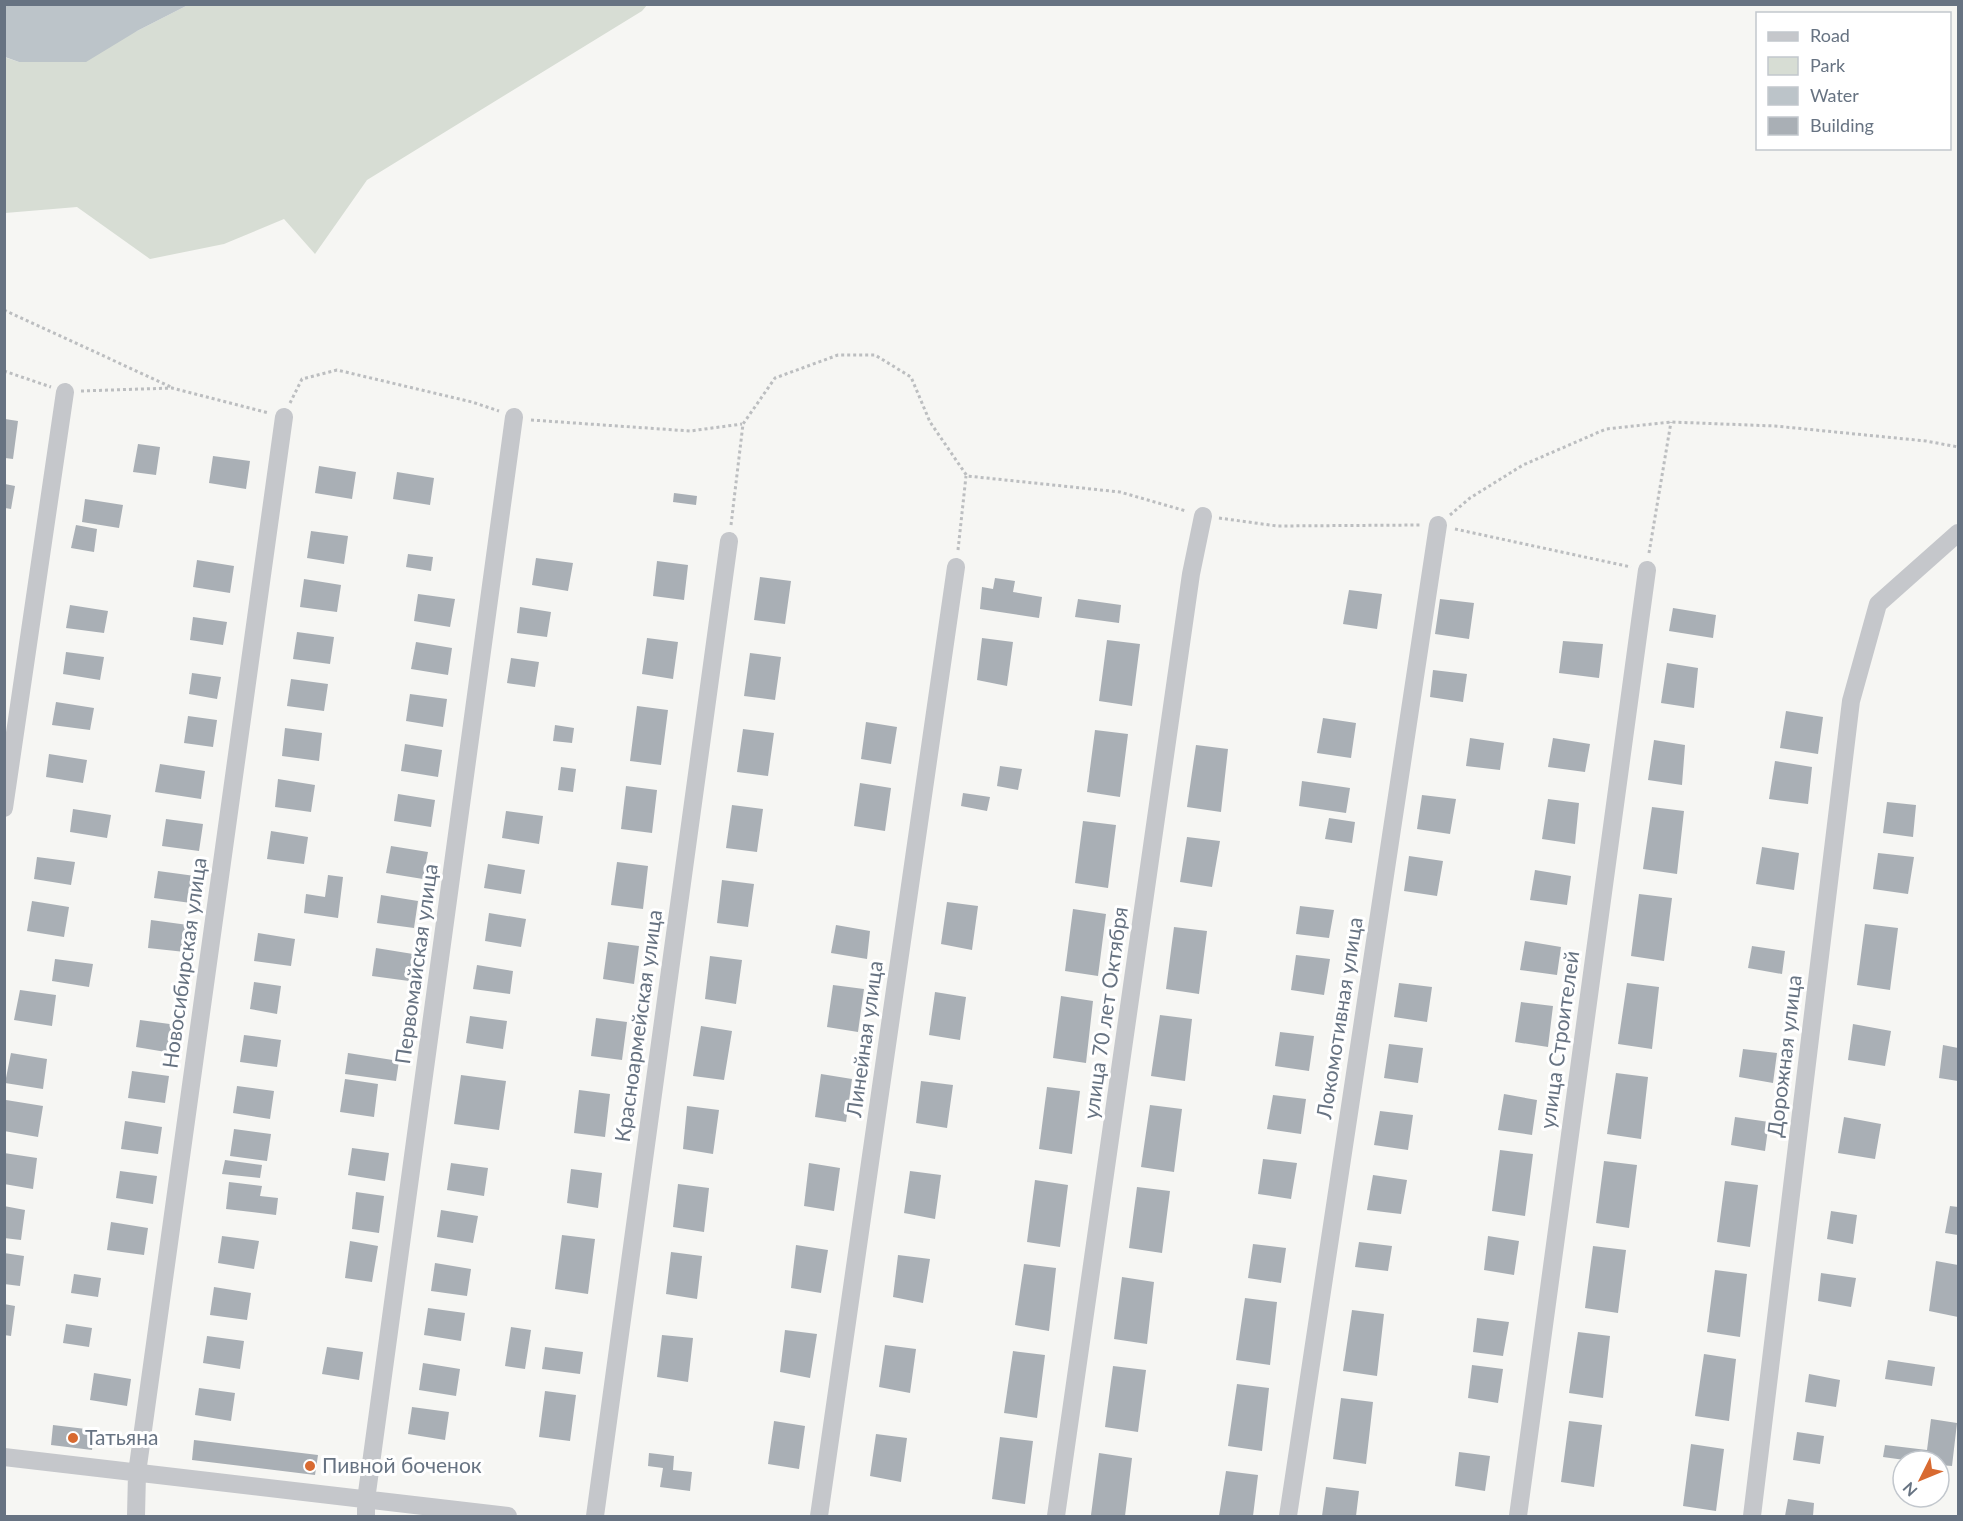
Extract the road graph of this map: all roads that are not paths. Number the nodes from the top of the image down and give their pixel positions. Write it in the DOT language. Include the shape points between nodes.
graph roads {
  1 [pos="65,392"];
  2 [pos="284,417"];
  3 [pos="514,417"];
  4 [pos="1203,516"];
  5 [pos="1437,525"];
  6 [pos="1959,533"];
  7 [pos="729,541"];
  8 [pos="956,567"];
  9 [pos="1647,570"];
  10 [pos="4,808"];
  11 [pos="4,1457"];
  12 [pos="137,1473"];
  13 [pos="366,1508"];
  14 [pos="136,1516"];
  15 [pos="508,1516"];
  16 [pos="595,1516"];
  17 [pos="819,1516"];
  18 [pos="1056,1516"];
  19 [pos="1288,1516"];
  20 [pos="1518,1516"];
  21 [pos="1752,1516"];
  1 -- 10 [label="street"];
  2 -- 12 [label="street, Новосибирская улица"];
  3 -- 13 [label="street, Первомайская улица"];
  4 -- 18 [label="street, улица 70 лет Октября" via="1191,574"];
  5 -- 19 [label="street, Локомотивная улица"];
  6 -- 21 [label="street, Дорожная улица" via="1878,604 1851,701"];
  7 -- 16 [label="street, Красноармейская улица"];
  8 -- 17 [label="street, Линейная улица"];
  9 -- 20 [label="street, улица Строителей"];
  11 -- 12 [label="street"];
  12 -- 13 [label="street"];
  12 -- 14 [label="street, Новосибирская улица"];
  13 -- 15 [label="street"];
}
